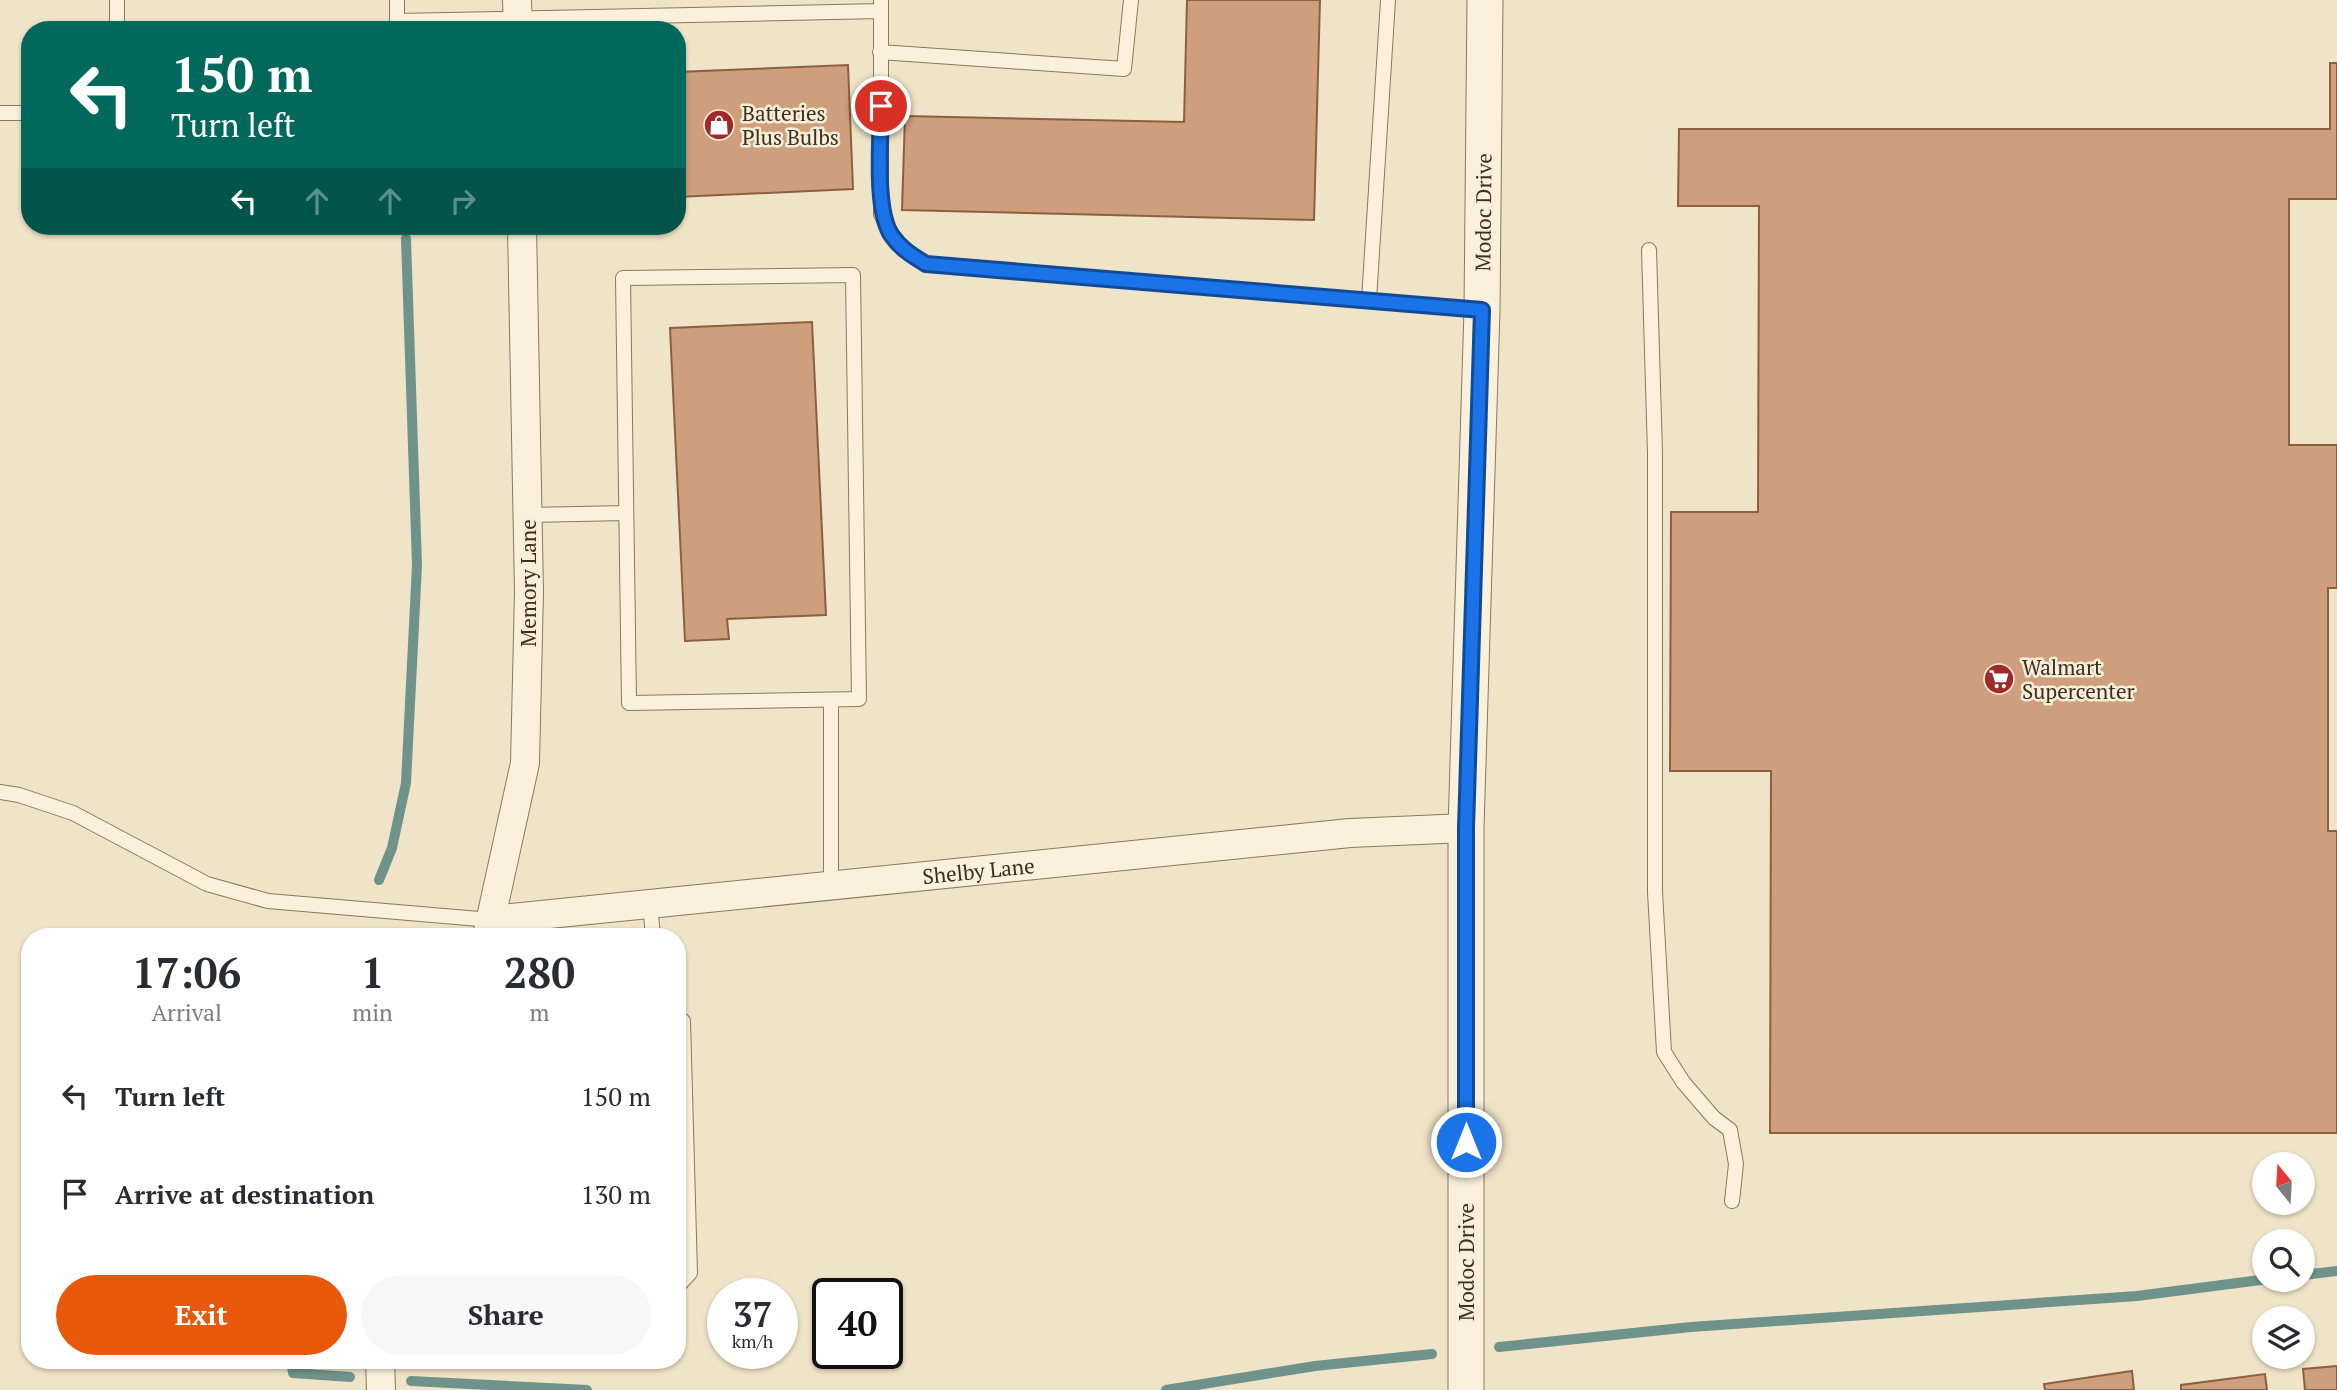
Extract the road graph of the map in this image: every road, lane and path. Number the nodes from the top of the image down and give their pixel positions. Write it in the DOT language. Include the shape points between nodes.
graph roads {
  1 [pos="117,0"];
  2 [pos="397,0"];
  3 [pos="1131,0"];
  4 [pos="1388,0"];
  5 [pos="1485,0"];
  6 [pos="881,6"];
  7 [pos="517,16"];
  8 [pos="117,21"];
  9 [pos="397,21"];
  10 [pos="450,21"];
  11 [pos="880,52"];
  12 [pos="0,113"];
  13 [pos="21,113"];
  14 [pos="522,235"];
  15 [pos="1649,250"];
  16 [pos="1369,300"];
  17 [pos="1482,310"];
  18 [pos="626,513"];
  19 [pos="528,515"];
  20 [pos="831,700"];
  21 [pos="0,792"];
  22 [pos="1466,828"];
  23 [pos="831,886"];
  24 [pos="650,904"];
  25 [pos="489,928"];
  26 [pos="652,928"];
  27 [pos="686,1129"];
  28 [pos="1732,1201"];
  29 [pos="686,1277"];
  30 [pos="380,1369"];
  31 [pos="381,1390"];
  32 [pos="1466,1390"];
  1 -- 8 [label="lane"];
  2 -- 9 [label="lane"];
  3 -- 11 [label="lane" via="1124,69"];
  4 -- 16 [label="lane"];
  5 -- 17 [label="street, Modoc Drive"];
  6 -- 7 [label="lane"];
  6 -- 11 [label="lane"];
  7 -- 10 [label="lane"];
  11 -- 16 [label="lane" via="881,214 906,252 926,264"];
  12 -- 13 [label="lane"];
  14 -- 19 [label="street, Memory Lane"];
  15 -- 28 [label="lane" via="1655,453 1655,892 1664,1052 1698,1100 1730,1130 1736,1164"];
  16 -- 17 [label="lane"];
  17 -- 22 [label="street, Modoc Drive"];
  18 -- 19 [label="lane"];
  18 -- 20 [label="lane" via="629,703"];
  18 -- 20 [label="lane" via="623,278 853,275 859,699"];
  19 -- 25 [label="street, Memory Lane" via="525,763"];
  20 -- 23 [label="lane"];
  21 -- 25 [label="lane" via="73,813 207,884 268,901"];
  22 -- 23 [label="street, Shelby Lane" via="1350,833"];
  22 -- 32 [label="street, Modoc Drive"];
  23 -- 24 [label="street, Shelby Lane"];
  24 -- 25 [label="street, Shelby Lane"];
  24 -- 26 [label="lane"];
  27 -- 29 [label="lane" via="690,1273"];
  30 -- 31 [label="street"];
}
